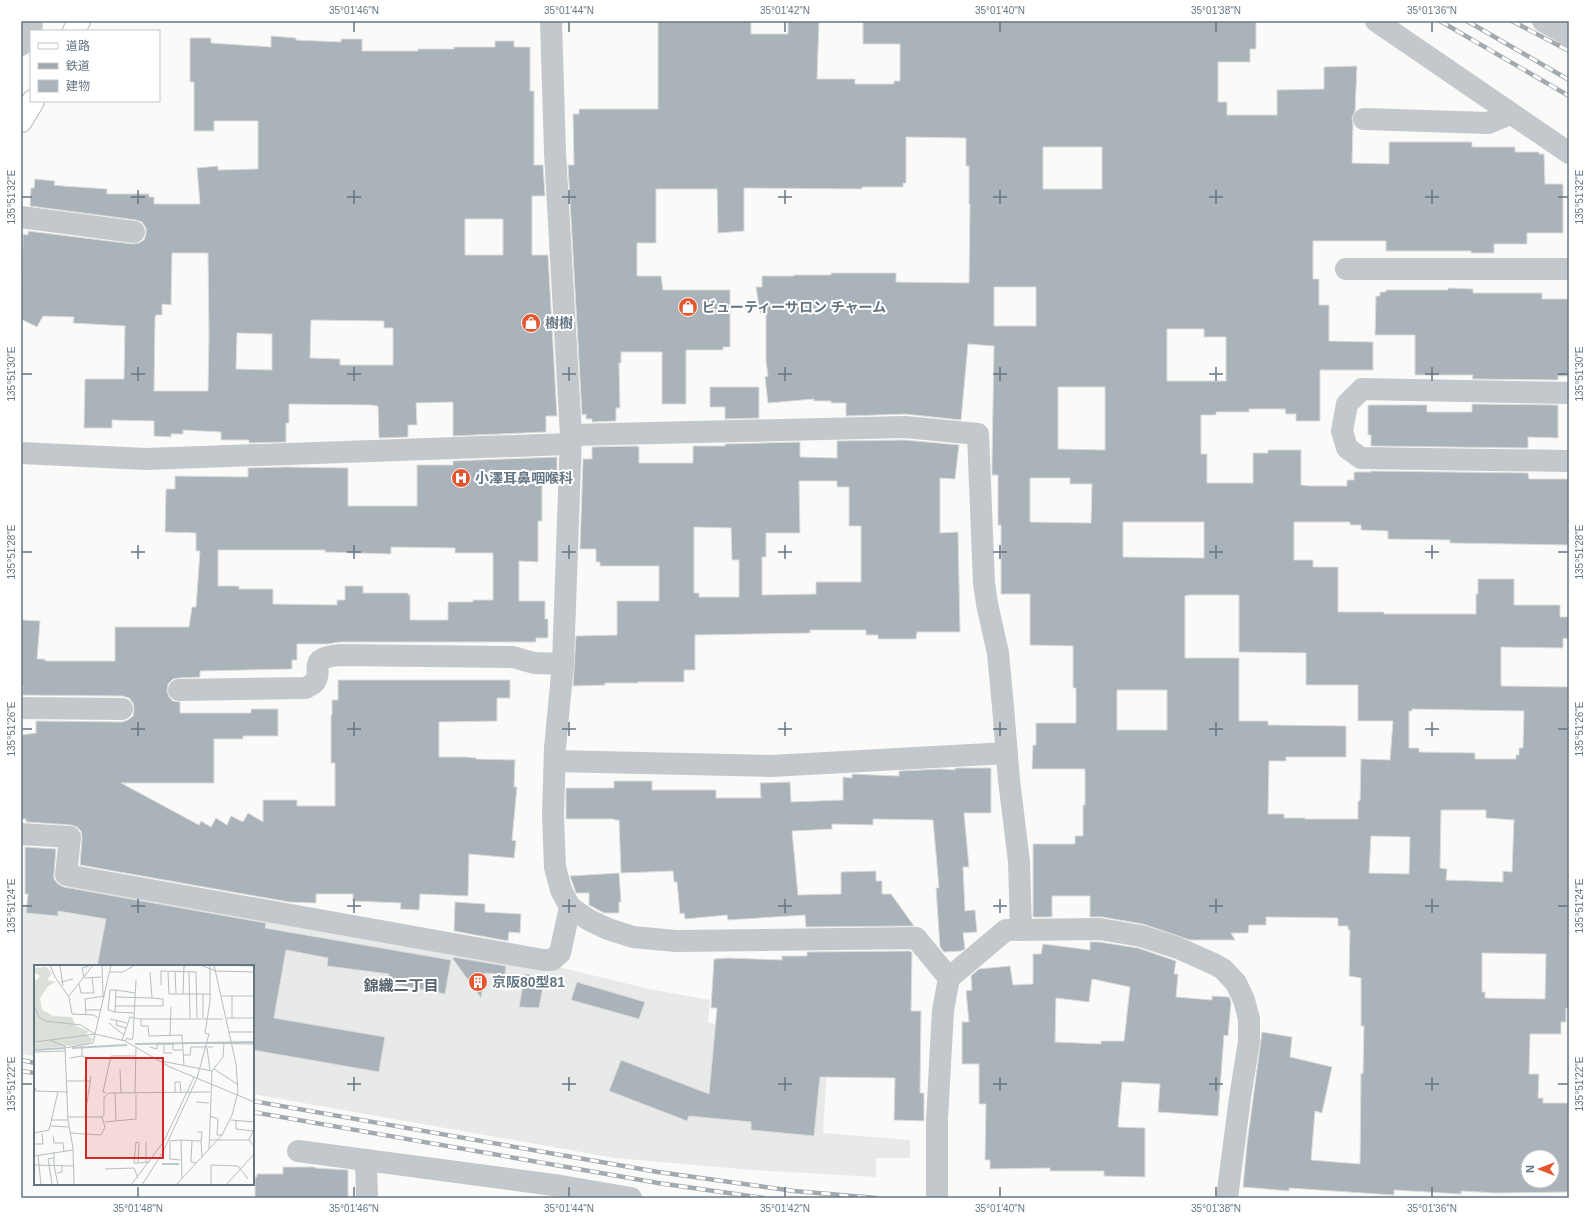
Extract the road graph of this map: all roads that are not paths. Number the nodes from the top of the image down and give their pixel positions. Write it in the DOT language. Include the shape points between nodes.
graph roads {
  1 [pos="79,21"];
  2 [pos="551,21"];
  3 [pos="1376,21"];
  4 [pos="1543,21"];
  5 [pos="74,30"];
  6 [pos="30,34"];
  7 [pos="1569,36"];
  8 [pos="21,45"];
  9 [pos="32,102"];
  10 [pos="1510,114"];
  11 [pos="1364,119"];
  12 [pos="21,121"];
  13 [pos="1569,153"];
  14 [pos="21,217"];
  15 [pos="134,232"];
  16 [pos="1346,269"];
  17 [pos="1569,269"];
  18 [pos="1569,393"];
  19 [pos="570,440"];
  20 [pos="21,453"];
  21 [pos="1569,461"];
  22 [pos="562,664"];
  23 [pos="179,690"];
  24 [pos="21,708"];
  25 [pos="122,709"];
  26 [pos="1007,753"];
  27 [pos="555,761"];
  28 [pos="21,834"];
  29 [pos="570,907"];
  30 [pos="1021,930"];
  31 [pos="949,978"];
  32 [pos="298,1150"];
  33 [pos="366,1160"];
  34 [pos="367,1198"];
  35 [pos="631,1198"];
  36 [pos="937,1198"];
  37 [pos="1227,1198"];
  1 -- 5 [label="main road"];
  2 -- 19 [label="street"];
  3 -- 10 [label="street"];
  4 -- 7 [label="street"];
  6 -- 8 [label="street"];
  9 -- 12 [label="main road"];
  10 -- 11 [label="street" via="1488,123"];
  10 -- 13 [label="street"];
  14 -- 15 [label="street"];
  16 -- 17 [label="street"];
  18 -- 21 [label="street" via="1362,389 1347,404 1342,431 1347,448 1361,458"];
  19 -- 20 [label="street" via="146,459"];
  19 -- 22 [label="street"];
  19 -- 26 [label="street" via="905,427 978,434 984,583 998,652"];
  22 -- 23 [label="street" via="534,663 513,657 327,656 317,667 314,684 306,688"];
  22 -- 27 [label="street"];
  24 -- 25 [label="street"];
  26 -- 27 [label="street" via="770,766"];
  26 -- 30 [label="street" via="1019,862"];
  27 -- 29 [label="street" via="555,867 561,890"];
  28 -- 29 [label="street" via="70,837 66,875 543,960 552,960 560,953"];
  29 -- 31 [label="street" via="608,929 640,938 676,941 916,938"];
  30 -- 31 [label="street" via="1006,930"];
  30 -- 37 [label="street" via="1100,929 1141,936 1178,948 1223,968 1236,983 1249,1019 1249,1041"];
  31 -- 36 [label="street" via="943,1010 937,1120"];
  32 -- 33 [label="street"];
  33 -- 34 [label="street"];
  33 -- 35 [label="street"];
}
